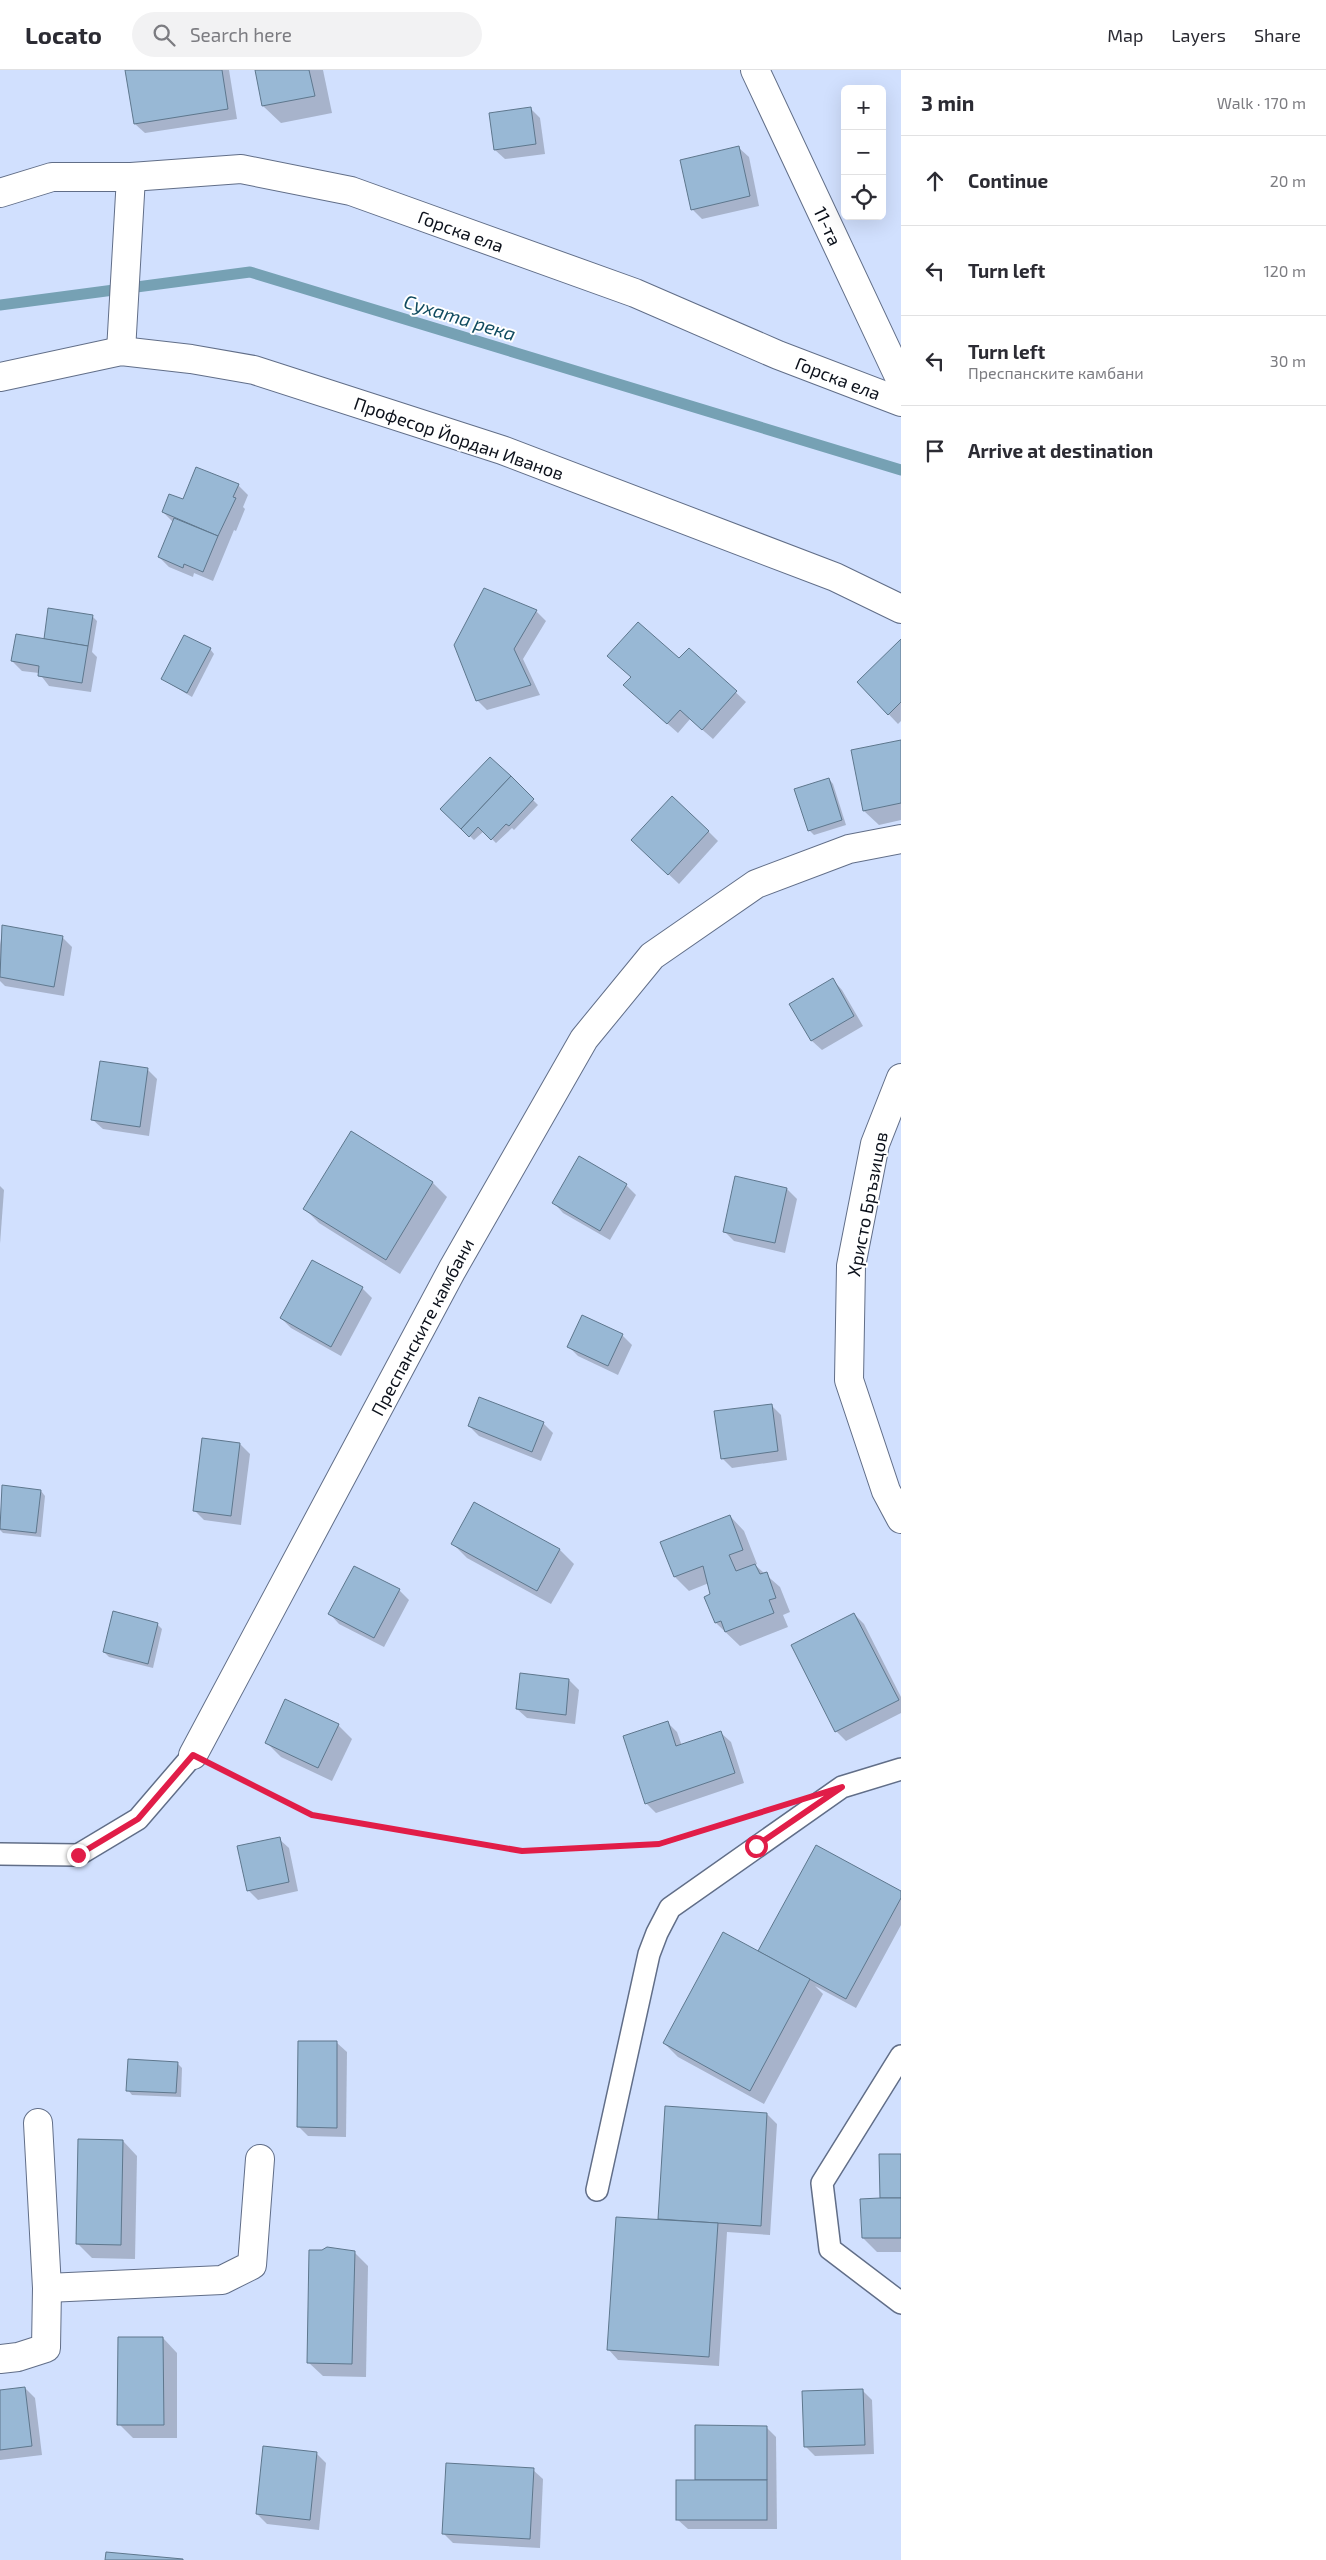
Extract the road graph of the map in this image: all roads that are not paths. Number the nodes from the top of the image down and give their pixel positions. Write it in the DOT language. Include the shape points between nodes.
graph roads {
  1 [pos="755,70"];
  2 [pos="131,177"];
  3 [pos="0,193"];
  4 [pos="121,351"];
  5 [pos="0,377"];
  6 [pos="901,382"];
  7 [pos="901,402"];
  8 [pos="901,610"];
  9 [pos="901,839"];
  10 [pos="901,1078"];
  11 [pos="894,1488"];
  12 [pos="901,1519"];
  13 [pos="193,1755"];
  14 [pos="901,1768"];
  15 [pos="0,1854"];
  16 [pos="901,2056"];
  17 [pos="38,2123"];
  18 [pos="260,2159"];
  19 [pos="597,2190"];
  20 [pos="47,2288"];
  21 [pos="901,2303"];
  22 [pos="0,2360"];
  1 -- 6 [label="street, 11-та"];
  2 -- 3 [label="street, Горска ела" via="52,177"];
  2 -- 4 [label="street"];
  2 -- 7 [label="street, Горска ела" via="242,169 351,192 636,293"];
  4 -- 5 [label="street, Професор Йордан Иванов"];
  4 -- 8 [label="street, Професор Йордан Иванов" via="254,370 502,450 835,577"];
  9 -- 13 [label="street, Преспанските камбани" via="849,849 756,884 652,956 584,1039 452,1270"];
  10 -- 11 [label="street, Христо Бръзицов" via="875,1144 851,1266 849,1380"];
  11 -- 12 [label="street, Христо Бръзицов"];
  13 -- 15 [label="lane, Преспанските камбани" via="138,1819 78,1855"];
  14 -- 19 [label="lane" via="842,1787 670,1908 649,1954"];
  16 -- 21 [label="lane" via="822,2183 830,2249"];
  17 -- 20 [label="street"];
  18 -- 20 [label="street" via="252,2265 222,2280"];
  20 -- 22 [label="street" via="46,2348"];
}
